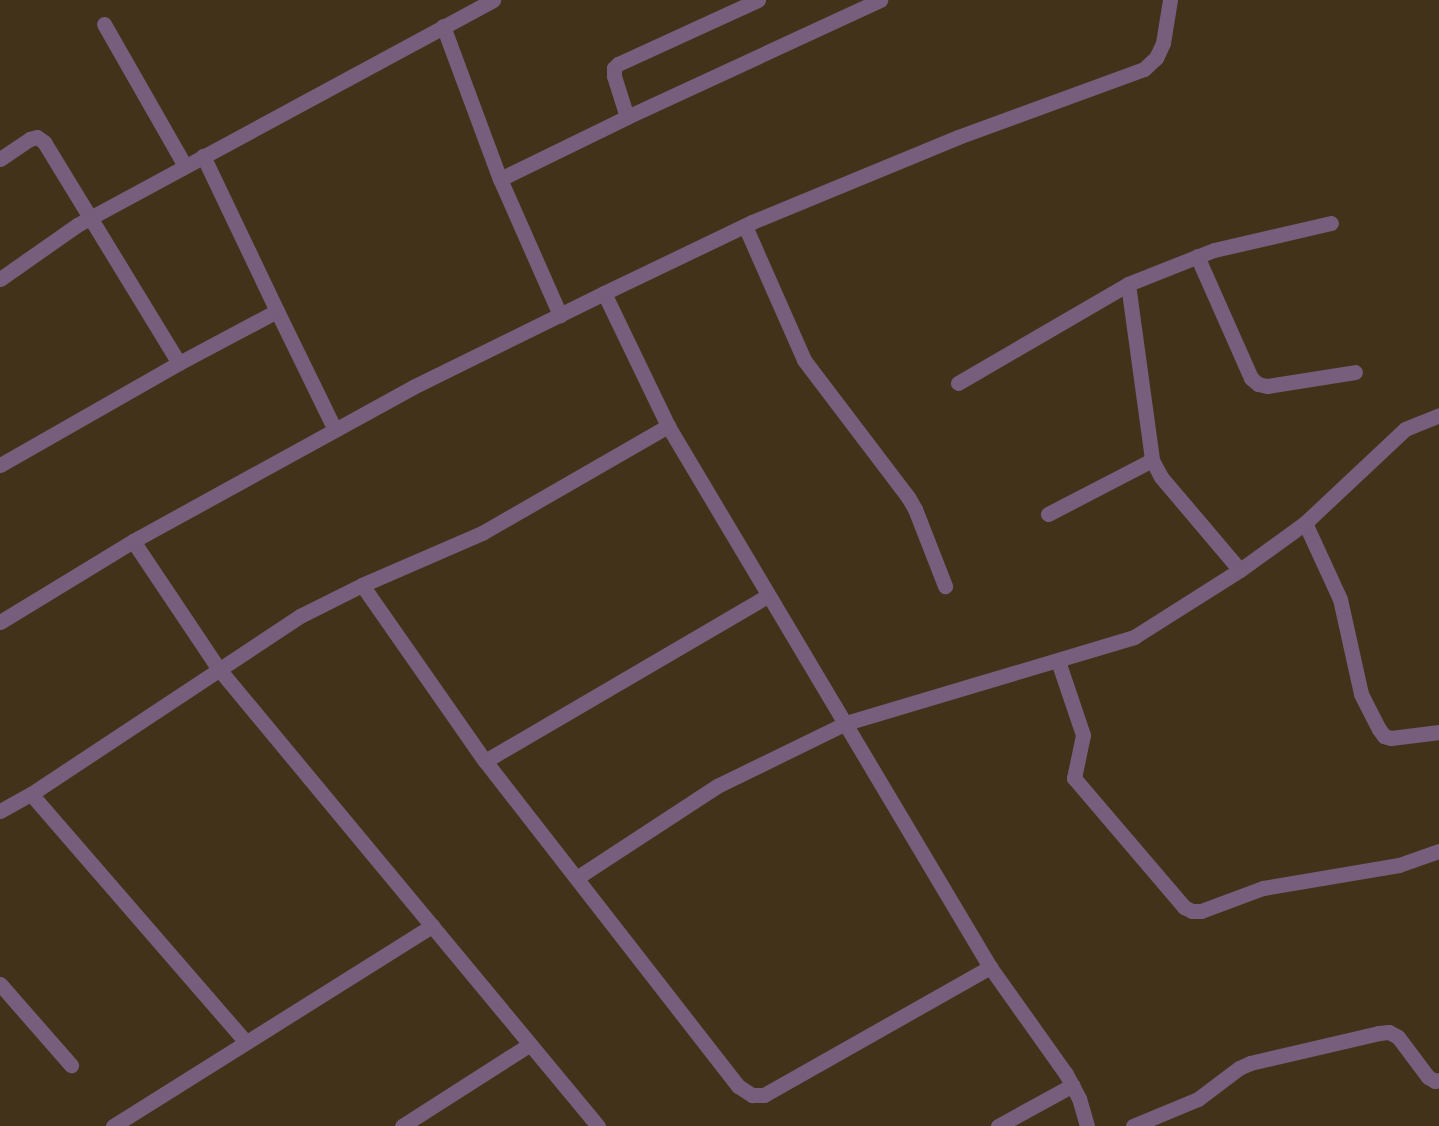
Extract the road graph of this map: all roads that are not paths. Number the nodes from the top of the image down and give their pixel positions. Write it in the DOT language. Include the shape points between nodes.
graph roads {
  1 [pos="493,0"];
  2 [pos="758,0"];
  3 [pos="880,0"];
  4 [pos="1170,0"];
  5 [pos="104,24"];
  6 [pos="443,26"];
  7 [pos="627,117"];
  8 [pos="203,156"];
  9 [pos="0,159"];
  10 [pos="185,166"];
  11 [pos="500,179"];
  12 [pos="91,218"];
  13 [pos="1331,223"];
  14 [pos="745,226"];
  15 [pos="1197,256"];
  16 [pos="0,279"];
  17 [pos="1128,284"];
  18 [pos="604,293"];
  19 [pos="278,311"];
  20 [pos="560,315"];
  21 [pos="178,363"];
  22 [pos="1355,372"];
  23 [pos="958,383"];
  24 [pos="1439,416"];
  25 [pos="668,426"];
  26 [pos="336,430"];
  27 [pos="1152,460"];
  28 [pos="0,465"];
  29 [pos="1048,514"];
  30 [pos="1305,523"];
  31 [pos="133,541"];
  32 [pos="1240,570"];
  33 [pos="362,585"];
  34 [pos="945,586"];
  35 [pos="767,596"];
  36 [pos="0,622"];
  37 [pos="1058,661"];
  38 [pos="218,668"];
  39 [pos="846,723"];
  40 [pos="1439,732"];
  41 [pos="485,761"];
  42 [pos="31,794"];
  43 [pos="0,811"];
  44 [pos="1439,851"];
  45 [pos="578,877"];
  46 [pos="432,926"];
  47 [pos="990,967"];
  48 [pos="0,984"];
  49 [pos="246,1042"];
  50 [pos="530,1044"];
  51 [pos="71,1065"];
  52 [pos="1438,1084"];
  53 [pos="1073,1085"];
  54 [pos="113,1126"];
  55 [pos="402,1126"];
  56 [pos="598,1126"];
  57 [pos="998,1126"];
  58 [pos="1087,1126"];
  59 [pos="1133,1126"];
  1 -- 6 [label="street"];
  2 -- 7 [label="street" via="618,64 614,76"];
  3 -- 7 [label="street"];
  4 -- 14 [label="street" via="1163,43 1156,58 1144,69 958,137"];
  5 -- 10 [label="street"];
  6 -- 8 [label="street"];
  6 -- 11 [label="street"];
  7 -- 11 [label="street"];
  8 -- 10 [label="street"];
  8 -- 19 [label="street"];
  9 -- 12 [label="street" via="37,137 44,142"];
  10 -- 12 [label="street"];
  11 -- 20 [label="street"];
  12 -- 16 [label="street"];
  12 -- 21 [label="street"];
  13 -- 15 [label="street"];
  14 -- 18 [label="street"];
  14 -- 34 [label="street" via="804,360 908,496"];
  15 -- 17 [label="street"];
  15 -- 22 [label="street" via="1251,378 1258,384 1267,386"];
  17 -- 23 [label="street"];
  17 -- 27 [label="street"];
  18 -- 20 [label="street"];
  18 -- 25 [label="street"];
  19 -- 21 [label="street"];
  19 -- 26 [label="street"];
  20 -- 26 [label="street" via="413,387"];
  21 -- 28 [label="street"];
  24 -- 30 [label="street" via="1396,436"];
  25 -- 33 [label="street" via="482,532"];
  25 -- 35 [label="street"];
  26 -- 31 [label="street"];
  27 -- 29 [label="street"];
  27 -- 32 [label="street" via="1161,477"];
  30 -- 32 [label="street"];
  30 -- 40 [label="street" via="1340,599 1361,694 1379,729 1391,738"];
  31 -- 36 [label="street"];
  31 -- 38 [label="street"];
  32 -- 37 [label="street" via="1134,637"];
  33 -- 38 [label="street" via="300,616"];
  33 -- 41 [label="street"];
  35 -- 39 [label="street"];
  35 -- 41 [label="street"];
  37 -- 39 [label="street"];
  37 -- 44 [label="street" via="1083,735 1074,778 1184,908 1201,911 1263,888 1400,865"];
  38 -- 42 [label="street"];
  38 -- 46 [label="street"];
  39 -- 45 [label="street" via="717,786"];
  39 -- 47 [label="street"];
  41 -- 45 [label="street"];
  42 -- 43 [label="street"];
  42 -- 49 [label="street"];
  45 -- 47 [label="street" via="738,1086 752,1095 764,1095"];
  46 -- 49 [label="street"];
  46 -- 50 [label="street"];
  47 -- 53 [label="street"];
  48 -- 51 [label="street"];
  49 -- 54 [label="street"];
  50 -- 55 [label="street"];
  50 -- 56 [label="street"];
  52 -- 59 [label="street" via="1428,1077 1398,1037 1389,1032 1379,1033 1250,1063 1198,1099"];
  53 -- 57 [label="street"];
  53 -- 58 [label="street"];
}
